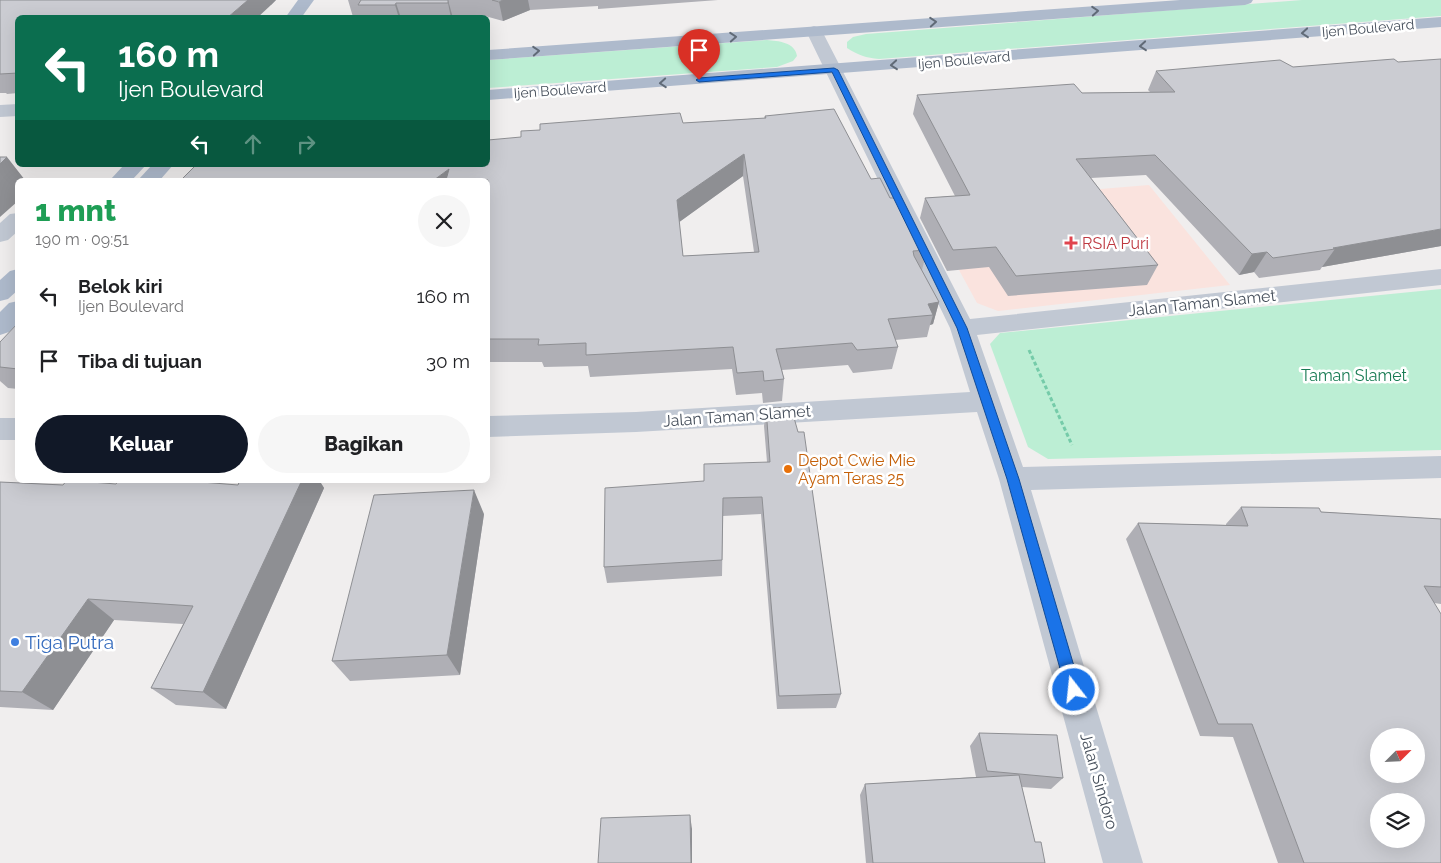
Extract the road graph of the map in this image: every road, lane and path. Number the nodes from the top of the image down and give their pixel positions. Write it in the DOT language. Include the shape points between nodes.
graph roads {
  1 [pos="306,0"];
  2 [pos="1245,0"];
  3 [pos="295,15"];
  4 [pos="1441,22"];
  5 [pos="814,31"];
  6 [pos="490,55"];
  7 [pos="834,70"];
  8 [pos="490,95"];
  9 [pos="15,110"];
  10 [pos="0,111"];
  11 [pos="134,167"];
  12 [pos="161,167"];
  13 [pos="122,178"];
  14 [pos="150,178"];
  15 [pos="15,222"];
  16 [pos="0,235"];
  17 [pos="1441,277"];
  18 [pos="15,279"];
  19 [pos="0,293"];
  20 [pos="15,312"];
  21 [pos="1017,322"];
  22 [pos="0,326"];
  23 [pos="962,328"];
  24 [pos="986,401"];
  25 [pos="490,427"];
  26 [pos="0,429"];
  27 [pos="15,429"];
  28 [pos="1441,467"];
  29 [pos="1086,477"];
  30 [pos="1013,479"];
  31 [pos="1123,863"];
  1 -- 3 [label="main road"];
  5 -- 2 [label="main road, one-way"];
  4 -- 7 [label="main road, Ijen Boulevard, one-way"];
  6 -- 5 [label="main road, one-way"];
  5 -- 7 [label="street, Jalan Sindoro"];
  7 -- 8 [label="main road, Ijen Boulevard, one-way"];
  7 -- 23 [label="street, Jalan Sindoro"];
  9 -- 10 [label="street"];
  11 -- 13 [label="main road"];
  12 -- 14 [label="main road"];
  15 -- 16 [label="street"];
  17 -- 21 [label="street, Jalan Taman Slamet"];
  18 -- 19 [label="main road"];
  20 -- 22 [label="main road"];
  21 -- 23 [label="street, Jalan Taman Slamet"];
  21 -- 29 [label="path"];
  23 -- 24 [label="street, Jalan Sindoro"];
  24 -- 25 [label="street, Jalan Taman Slamet" via="636,422"];
  24 -- 30 [label="street, Jalan Sindoro"];
  26 -- 27 [label="street"];
  28 -- 29 [label="street"];
  29 -- 30 [label="street"];
  30 -- 31 [label="street, Jalan Sindoro"];
}
